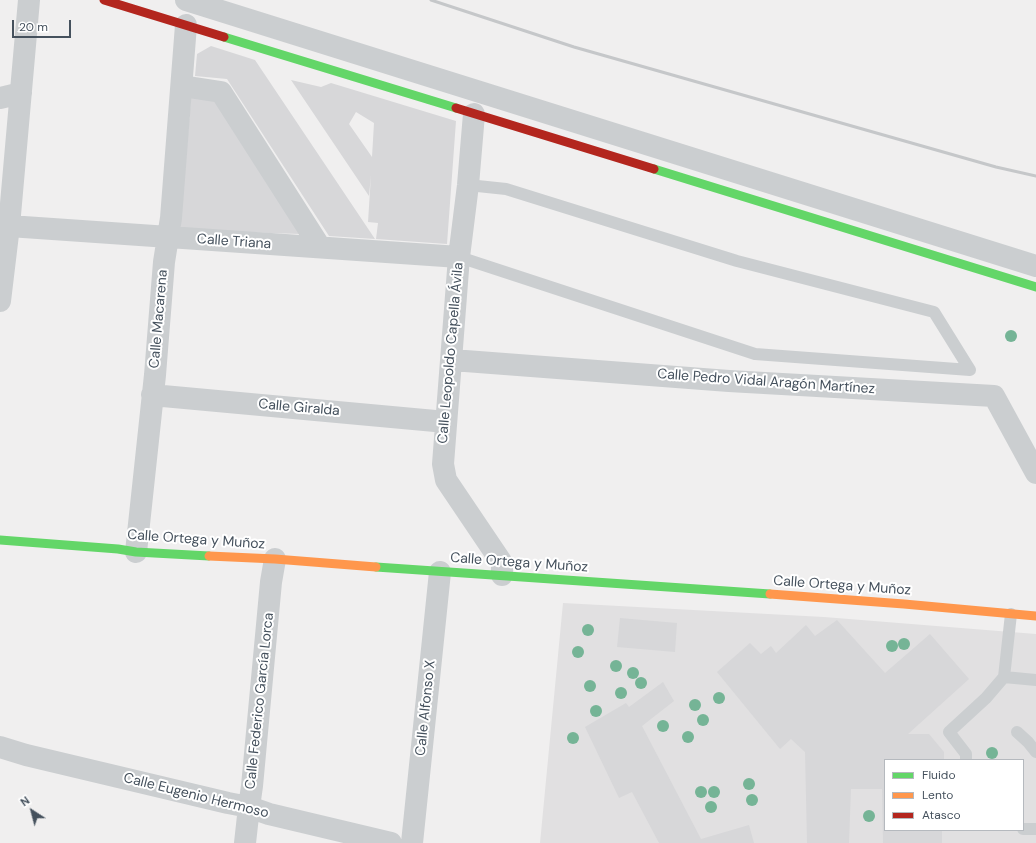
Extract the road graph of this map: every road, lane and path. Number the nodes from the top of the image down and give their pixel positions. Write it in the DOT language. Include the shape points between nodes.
graph roads {
  1 [pos="28,0"];
  2 [pos="104,0"];
  3 [pos="186,0"];
  4 [pos="186,25"];
  5 [pos="182,86"];
  6 [pos="10,96"];
  7 [pos="474,114"];
  8 [pos="468,185"];
  9 [pos="9,226"];
  10 [pos="168,237"];
  11 [pos="320,247"];
  12 [pos="459,257"];
  13 [pos="1036,266"];
  14 [pos="1036,287"];
  15 [pos="0,301"];
  16 [pos="452,360"];
  17 [pos="152,395"];
  18 [pos="446,422"];
  19 [pos="1036,473"];
  20 [pos="0,540"];
  21 [pos="136,552"];
  22 [pos="275,559"];
  23 [pos="440,572"];
  24 [pos="502,575"];
  25 [pos="1011,614"];
  26 [pos="1036,616"];
  27 [pos="1004,677"];
  28 [pos="1036,680"];
  29 [pos="1016,732"];
  30 [pos="0,747"];
  31 [pos="1036,752"];
  32 [pos="966,759"];
  33 [pos="249,807"];
  34 [pos="1024,829"];
  35 [pos="1036,829"];
  36 [pos="245,843"];
  37 [pos="391,843"];
  38 [pos="412,843"];
  1 -- 6 [label="street"];
  2 -- 4 [label="street"];
  3 -- 13 [label="street"];
  4 -- 5 [label="street, Calle Macarena"];
  4 -- 7 [label="street"];
  5 -- 10 [label="street, Calle Macarena"];
  5 -- 11 [label="street" via="221,92"];
  6 -- 9 [label="street"];
  7 -- 8 [label="street, Calle Leopoldo Capella Ávila"];
  7 -- 14 [label="street"];
  8 -- 12 [label="street, Calle Leopoldo Capella Ávila"];
  8 -- 12 [label="lane" via="506,190 737,261 934,312 970,370 755,354"];
  9 -- 10 [label="street, Calle Triana"];
  9 -- 15 [label="street"];
  10 -- 11 [label="street, Calle Triana"];
  10 -- 17 [label="street, Calle Macarena"];
  11 -- 12 [label="street, Calle Triana"];
  12 -- 16 [label="street, Calle Leopoldo Capella Ávila"];
  16 -- 18 [label="street, Calle Leopoldo Capella Ávila"];
  16 -- 19 [label="street, Calle Pedro Vidal Aragón Martínez" via="729,381 994,396"];
  17 -- 18 [label="street, Calle Giralda"];
  17 -- 21 [label="street, Calle Macarena"];
  18 -- 24 [label="street, Calle Leopoldo Capella Ávila" via="443,464 446,480 502,563"];
  20 -- 21 [label="street, Calle Ortega y Muñoz"];
  21 -- 22 [label="street, Calle Ortega y Muñoz"];
  22 -- 23 [label="street, Calle Ortega y Muñoz"];
  22 -- 33 [label="street, Calle Federico García Lorca"];
  23 -- 24 [label="street, Calle Ortega y Muñoz"];
  23 -- 38 [label="street, Calle Alfonso X"];
  24 -- 25 [label="street, Calle Ortega y Muñoz"];
  25 -- 26 [label="street, Calle Ortega y Muñoz"];
  25 -- 27 [label="lane"];
  27 -- 28 [label="lane"];
  27 -- 32 [label="lane" via="986,698 949,732 966,754"];
  29 -- 31 [label="lane"];
  30 -- 33 [label="street, Calle Eugenio Hermoso"];
  33 -- 36 [label="street, Calle Federico García Lorca"];
  33 -- 37 [label="street, Calle Eugenio Hermoso"];
  34 -- 35 [label="lane"];
}
